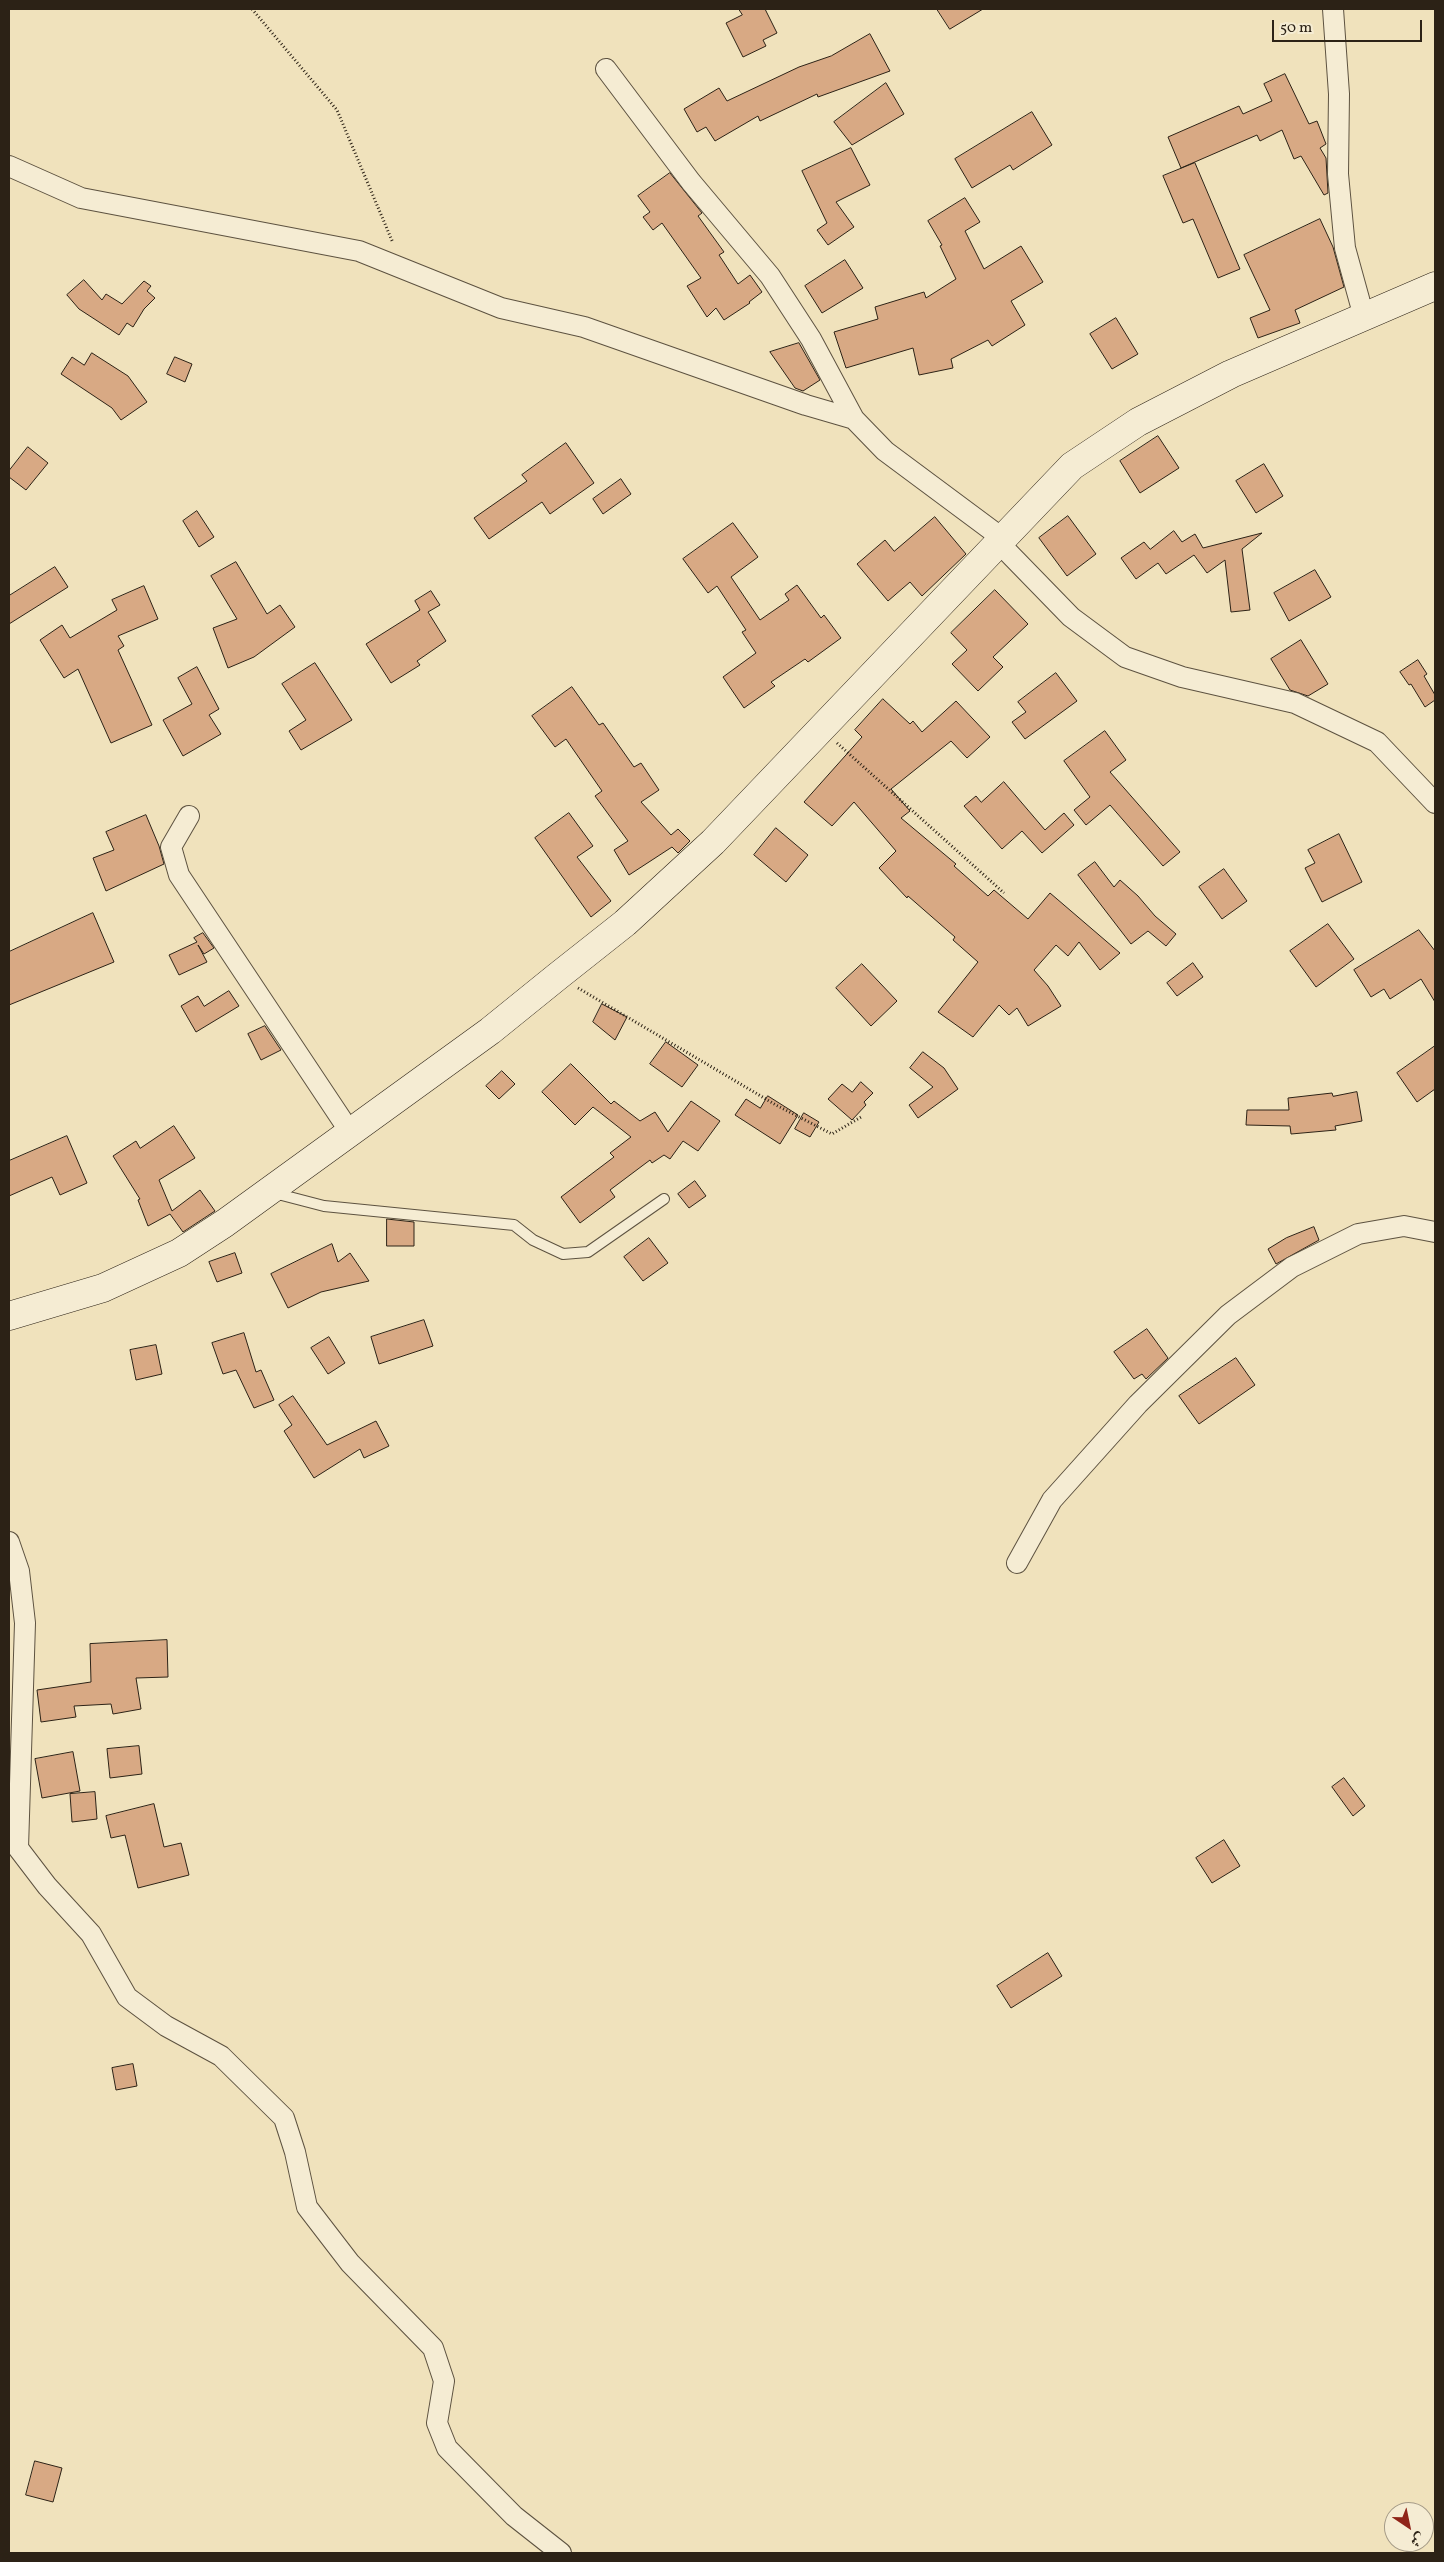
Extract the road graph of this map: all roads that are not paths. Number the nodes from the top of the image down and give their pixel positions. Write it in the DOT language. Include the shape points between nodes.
graph roads {
  1 [pos="1333,9"];
  2 [pos="606,69"];
  3 [pos="9,166"];
  4 [pos="1435,286"];
  5 [pos="1364,317"];
  6 [pos="854,419"];
  7 [pos="1000,540"];
  8 [pos="1435,803"];
  9 [pos="189,816"];
  10 [pos="350,1132"];
  11 [pos="268,1192"];
  12 [pos="664,1200"];
  13 [pos="1435,1232"];
  14 [pos="9,1316"];
  15 [pos="9,1542"];
  16 [pos="1017,1563"];
  17 [pos="561,2553"];
  1 -- 5 [label="street" via="1338,174 1345,248"];
  2 -- 6 [label="street" via="697,189 770,276 811,339"];
  3 -- 6 [label="street" via="81,198 359,251 501,308 584,327"];
  4 -- 5 [label="main road"];
  5 -- 7 [label="main road" via="1231,374 1138,422 1072,466"];
  6 -- 7 [label="street" via="885,451"];
  7 -- 8 [label="street" via="1071,617 1125,657 1182,678 1295,703 1378,742"];
  7 -- 10 [label="main road" via="713,842 625,923 490,1031"];
  9 -- 10 [label="street" via="171,847 180,874"];
  10 -- 11 [label="main road"];
  11 -- 12 [label="lane" via="324,1206 514,1225 533,1240 563,1254 588,1252"];
  11 -- 14 [label="main road" via="179,1253 103,1288"];
  13 -- 16 [label="street" via="1404,1226 1358,1234 1292,1267 1228,1315 1138,1404 1052,1500"];
  15 -- 17 [label="street" via="19,1571 25,1623 18,1848 90,1934 127,1997 166,2026 221,2056 284,2118 307,2207 350,2263 433,2348 444,2381 437,2423 447,2448 514,2516"];
}
